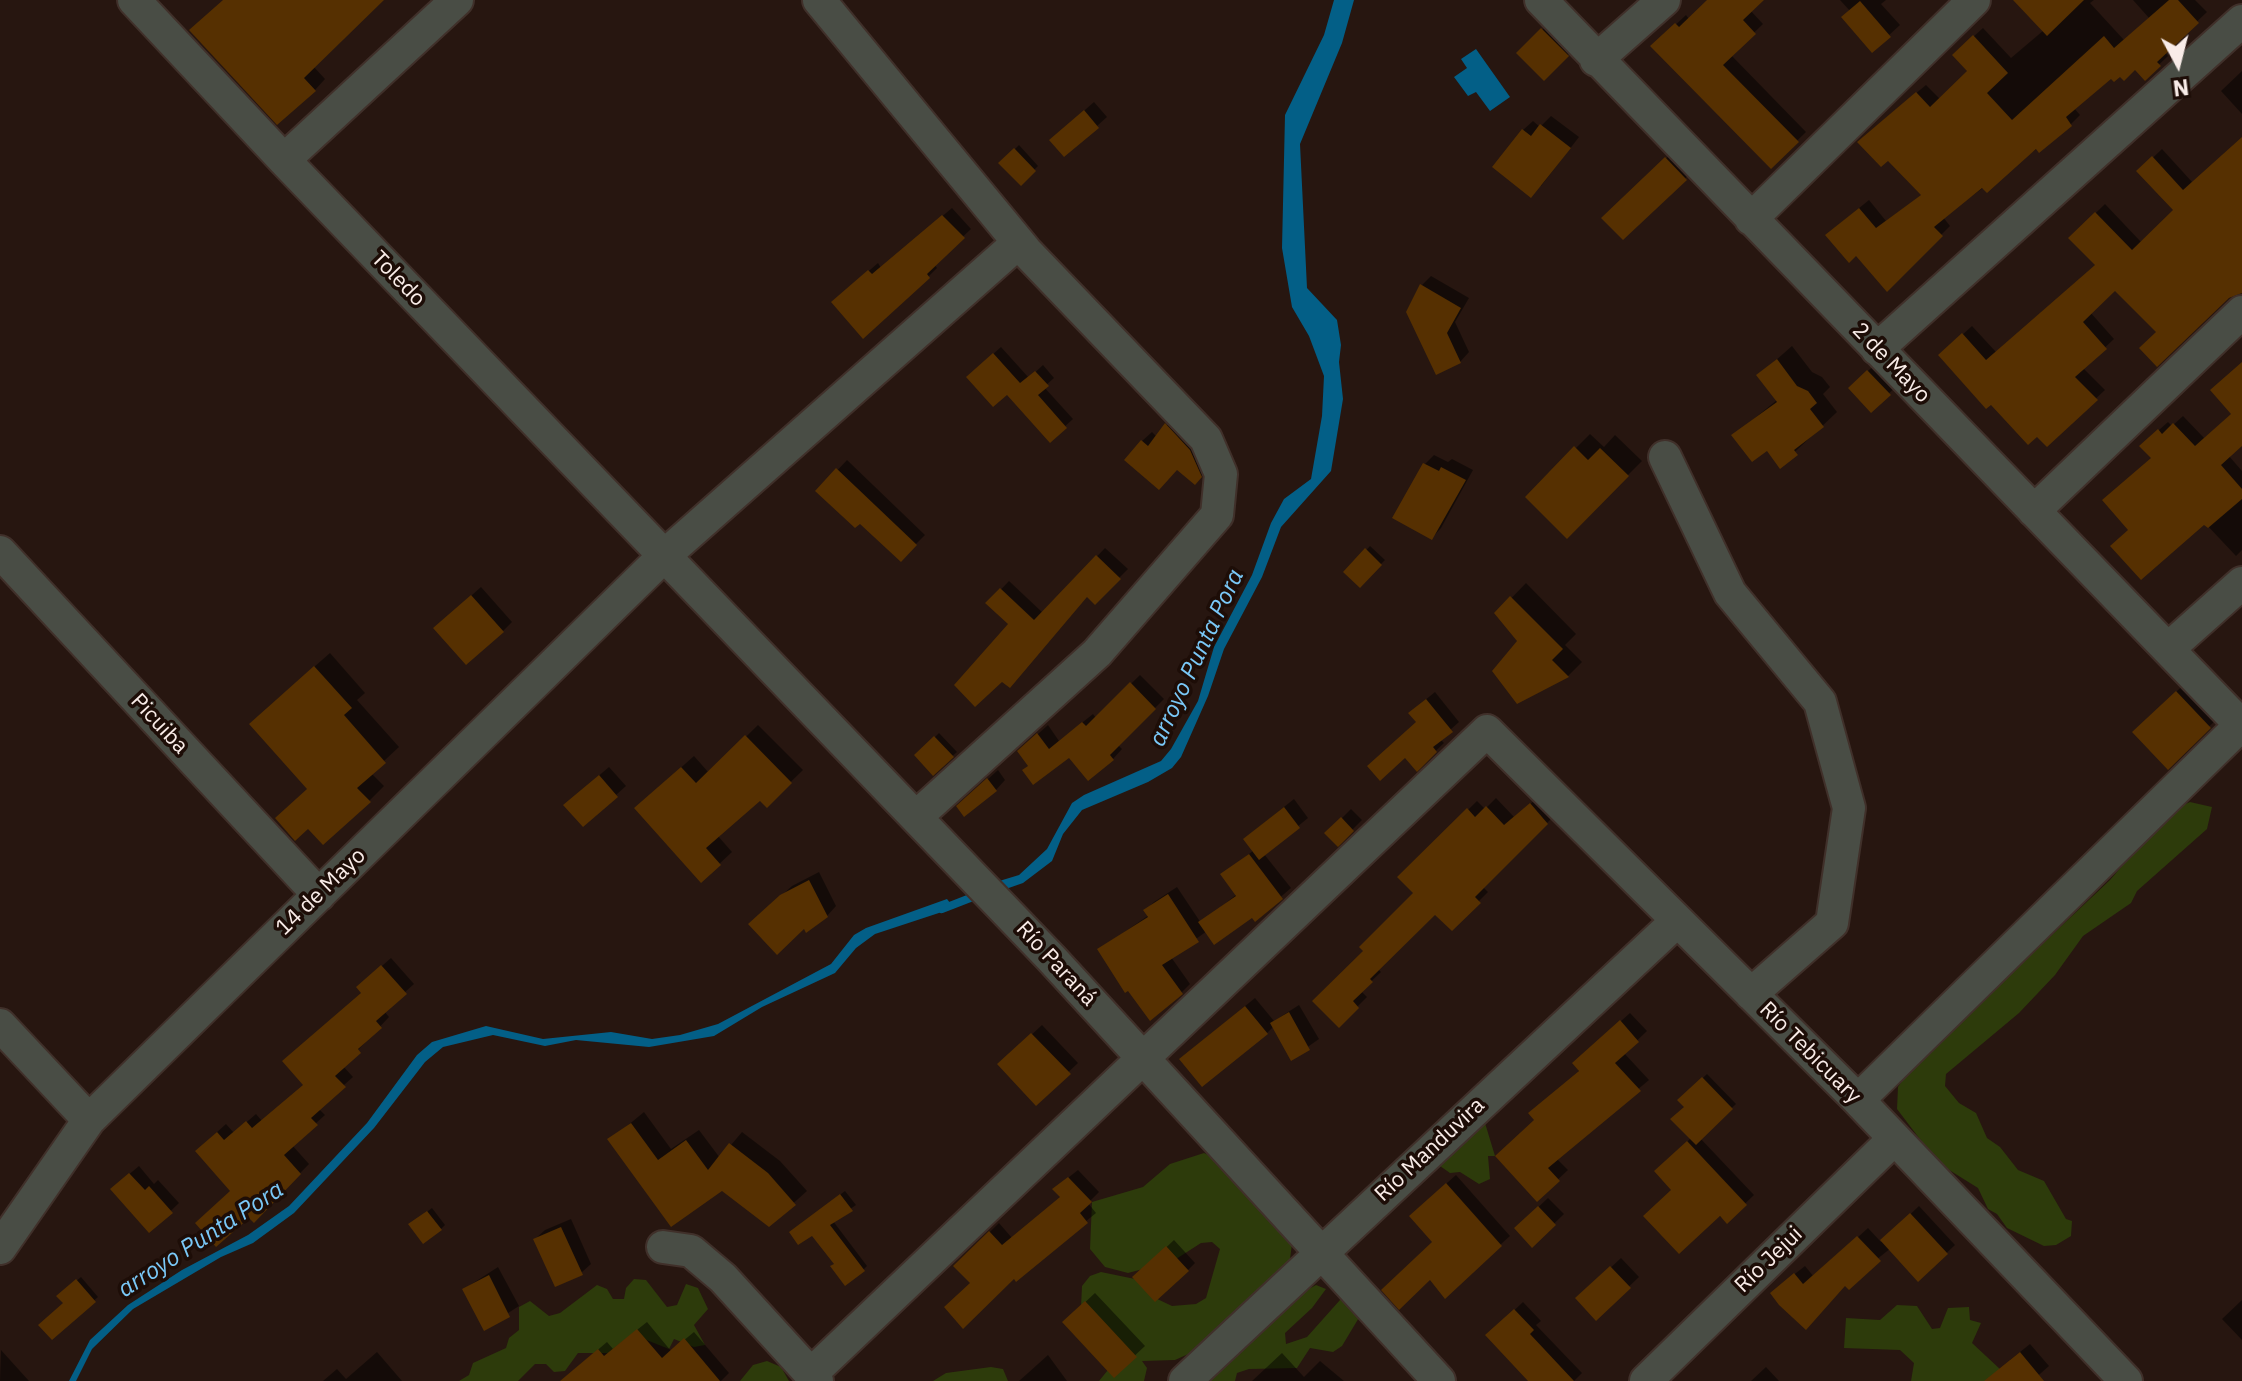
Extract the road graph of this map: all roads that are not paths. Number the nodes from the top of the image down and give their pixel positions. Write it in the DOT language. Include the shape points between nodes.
graph roads {
  1 [pos="134,0"];
  2 [pos="457,0"];
  3 [pos="819,0"];
  4 [pos="1541,0"];
  5 [pos="1664,0"];
  6 [pos="1974,0"];
  7 [pos="2221,0"];
  8 [pos="2242,21"];
  9 [pos="1596,60"];
  10 [pos="284,160"];
  11 [pos="1751,219"];
  12 [pos="1025,250"];
  13 [pos="2242,312"];
  14 [pos="1877,349"];
  15 [pos="1665,457"];
  16 [pos="2034,511"];
  17 [pos="0,552"];
  18 [pos="664,556"];
  19 [pos="2242,583"];
  20 [pos="2168,649"];
  21 [pos="2241,725"];
  22 [pos="916,817"];
  23 [pos="319,895"];
  24 [pos="1677,921"];
  25 [pos="1751,994"];
  26 [pos="0,1025"];
  27 [pos="1142,1059"];
  28 [pos="1858,1100"];
  29 [pos="89,1120"];
  30 [pos="1893,1140"];
  31 [pos="663,1247"];
  32 [pos="0,1248"];
  33 [pos="1320,1252"];
  34 [pos="814,1378"];
  35 [pos="2123,1380"];
  36 [pos="1185,1381"];
  37 [pos="1439,1381"];
  38 [pos="1646,1381"];
  1 -- 10 [label="street, Toledo"];
  2 -- 10 [label="street"];
  3 -- 12 [label="street"];
  4 -- 9 [label="street, 2 de Mayo"];
  5 -- 9 [label="street"];
  6 -- 11 [label="street"];
  7 -- 8 [label="street"];
  8 -- 14 [label="street"];
  9 -- 11 [label="street, 2 de Mayo"];
  10 -- 18 [label="street, Toledo"];
  11 -- 14 [label="street, 2 de Mayo"];
  12 -- 18 [label="street, 14 de Mayo" via="1018,243"];
  12 -- 22 [label="street" via="1206,439 1221,474 1217,515 1097,653"];
  13 -- 16 [label="street"];
  14 -- 16 [label="street, 2 de Mayo"];
  15 -- 25 [label="street" via="1730,593 1820,702 1849,808 1832,923"];
  16 -- 20 [label="street, 2 de Mayo"];
  17 -- 23 [label="street, Picuiba"];
  18 -- 22 [label="street, Río Paraná"];
  18 -- 23 [label="street, 14 de Mayo"];
  19 -- 20 [label="street"];
  20 -- 21 [label="street, 2 de Mayo"];
  21 -- 28 [label="street"];
  22 -- 27 [label="street, Río Paraná"];
  23 -- 29 [label="street, 14 de Mayo"];
  24 -- 25 [label="street, Río Tebicuary"];
  24 -- 27 [label="street, Río Tebicuary" via="1487,731"];
  24 -- 33 [label="street, Río Manduvira"];
  25 -- 28 [label="street, Río Tebicuary"];
  26 -- 29 [label="street"];
  27 -- 33 [label="street, Río Paraná"];
  27 -- 34 [label="street"];
  28 -- 30 [label="street, Río Tebicuary"];
  29 -- 32 [label="street, 14 de Mayo"];
  30 -- 35 [label="street, Río Tebicuary"];
  30 -- 38 [label="street, Río Jejui"];
  31 -- 34 [label="street" via="691,1251 723,1278"];
  33 -- 36 [label="street, Río Manduvira"];
  33 -- 37 [label="street, Río Paraná"];
}
